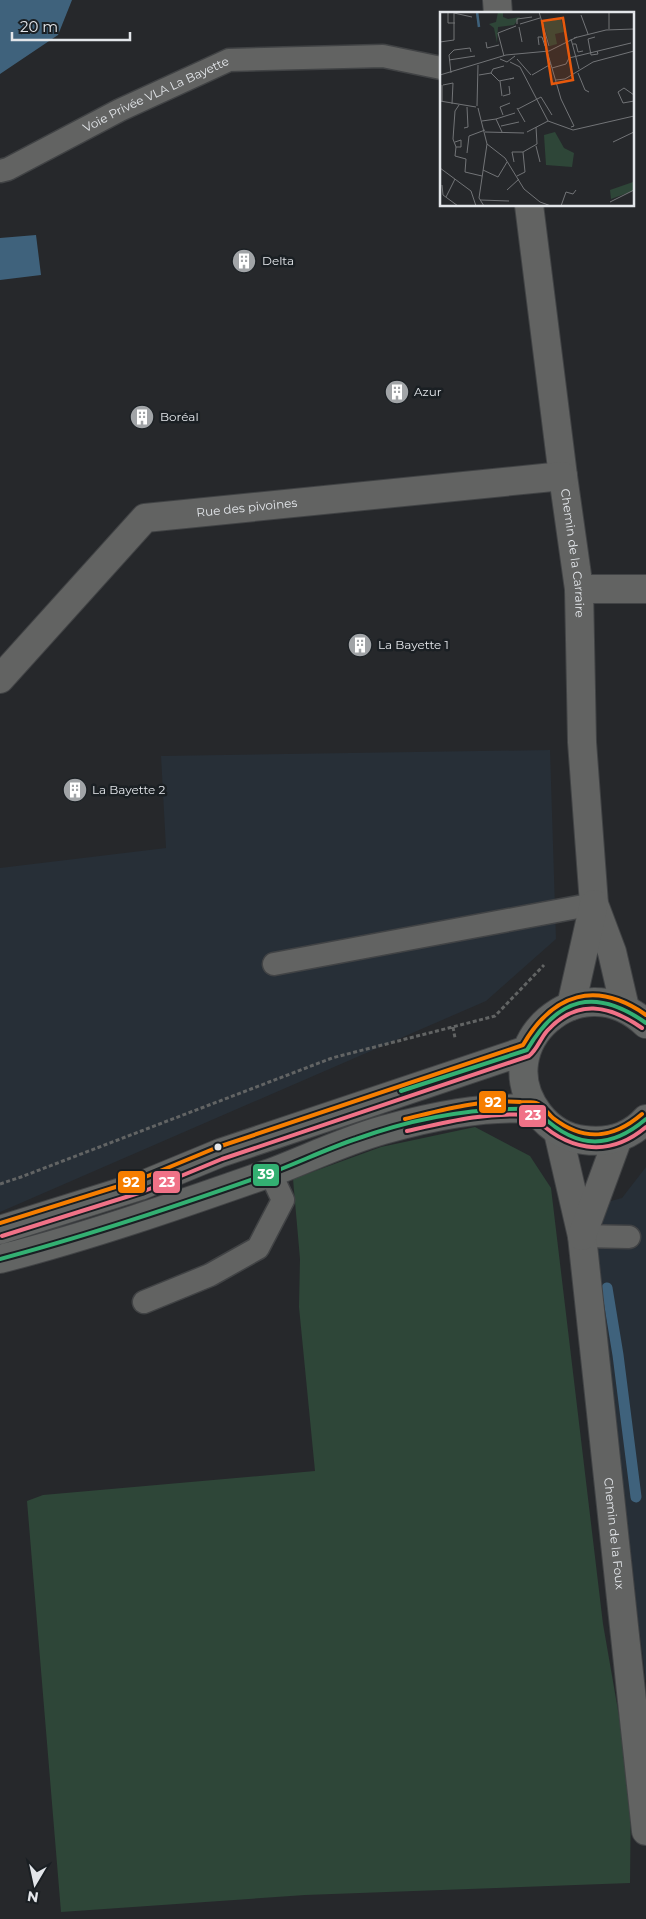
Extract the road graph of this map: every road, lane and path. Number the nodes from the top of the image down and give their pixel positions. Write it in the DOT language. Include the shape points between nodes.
graph roads {
  1 [pos="440,68"];
  2 [pos="0,171"];
  3 [pos="529,206"];
  4 [pos="563,476"];
  5 [pos="579,589"];
  6 [pos="646,589"];
  7 [pos="0,679"];
  8 [pos="594,904"];
  9 [pos="546,963"];
  10 [pos="274,964"];
  11 [pos="571,1006"];
  12 [pos="641,1020"];
  13 [pos="527,1050"];
  14 [pos="535,1109"];
  15 [pos="646,1119"];
  16 [pos="558,1132"];
  17 [pos="618,1138"];
  18 [pos="270,1172"];
  19 [pos="0,1184"];
  20 [pos="0,1230"];
  21 [pos="582,1236"];
  22 [pos="629,1237"];
  23 [pos="0,1259"];
  24 [pos="144,1302"];
  25 [pos="646,1826"];
  1 -- 2 [label="lane, Voie Privée VLA La Bayette" via="383,56 230,60 120,110"];
  3 -- 4 [label="street, Chemin de la Carraire"];
  4 -- 5 [label="street, Chemin de la Carraire"];
  4 -- 7 [label="street, Rue des pivoines" via="145,518"];
  5 -- 6 [label="street"];
  5 -- 8 [label="street, Chemin de la Carraire" via="582,742"];
  8 -- 10 [label="lane"];
  8 -- 11 [label="street, Chemin de la Carraire"];
  8 -- 12 [label="street, Chemin de la Carraire"];
  9 -- 19 [label="path" via="495,1016 332,1058"];
  11 -- 12 [label="main road" via="607,1003"];
  11 -- 13 [label="main road" via="544,1022"];
  13 -- 14 [label="main road" via="524,1070 527,1090"];
  13 -- 20 [label="main road" via="220,1153 140,1186"];
  14 -- 16 [label="main road"];
  14 -- 18 [label="main road" via="470,1110 382,1130"];
  15 -- 17 [label="main road"];
  16 -- 17 [label="main road" via="598,1142"];
  16 -- 21 [label="street, Chemin de la Foux"];
  17 -- 21 [label="street, Chemin de la Foux"];
  18 -- 23 [label="main road" via="44,1248"];
  18 -- 24 [label="lane" via="283,1200 258,1248 210,1275"];
  21 -- 22 [label="lane"];
  21 -- 25 [label="street, Chemin de la Foux"];
}
